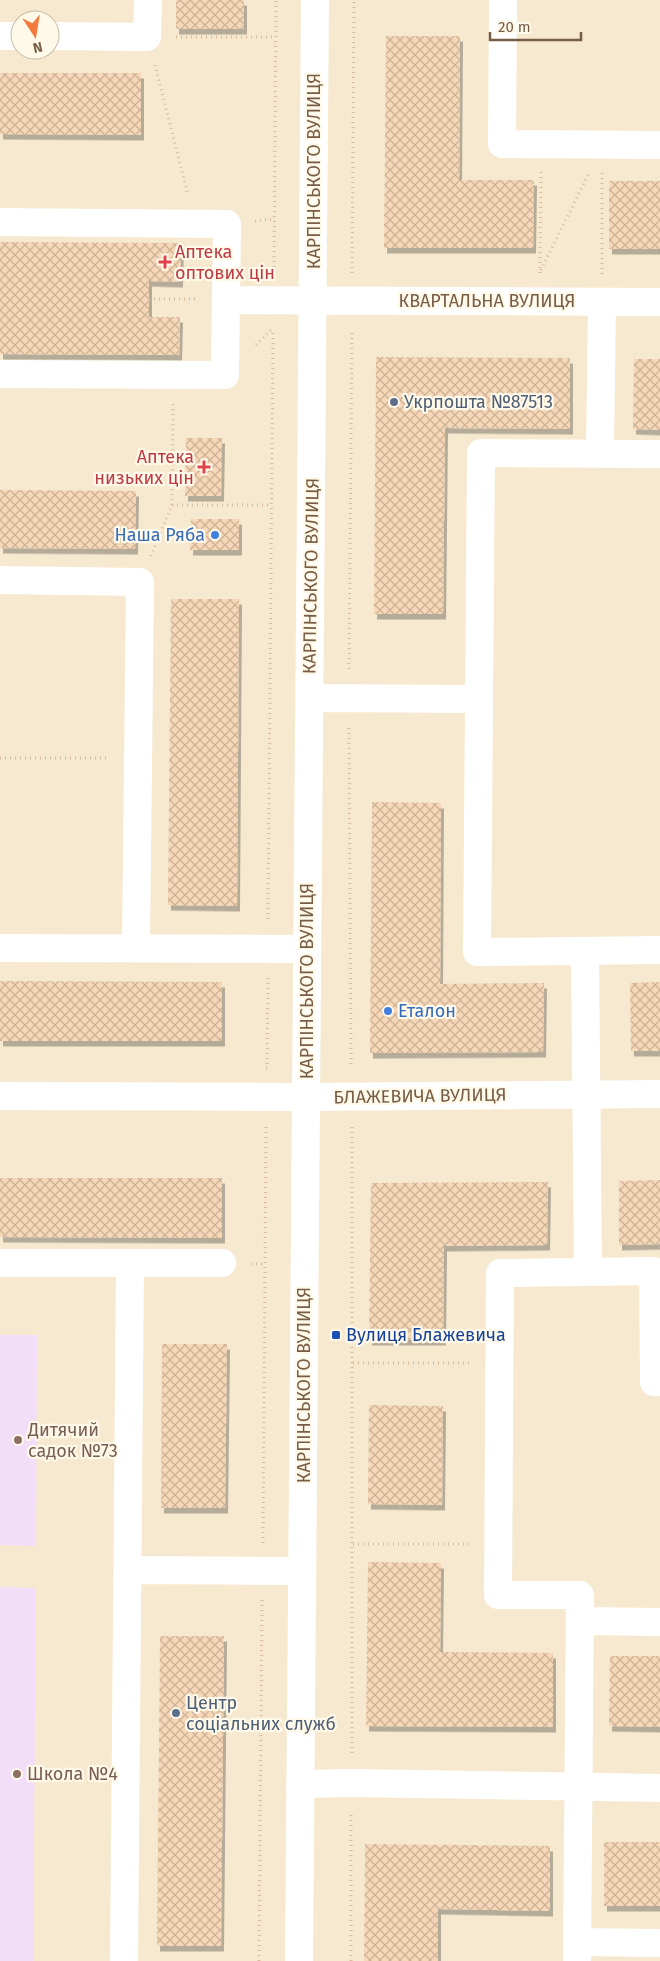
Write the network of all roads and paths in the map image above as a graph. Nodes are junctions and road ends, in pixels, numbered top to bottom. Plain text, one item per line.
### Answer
1 (148, 0) edge
2 (276, 0) edge
3 (316, 0) edge
4 (354, 0) edge
5 (503, 0) edge
6 (60, 36) edge
7 (147, 37) junction
8 (276, 38) junction
9 (541, 144) junction
10 (602, 144) junction
11 (660, 145) edge
12 (0, 222) edge
13 (195, 224) junction
14 (274, 273) dead end
15 (352, 273) dead end
16 (602, 274) dead end
17 (149, 299) dead end
18 (226, 300) junction
19 (313, 300) junction
20 (602, 302) junction
21 (660, 302) edge
22 (273, 328) dead end
23 (0, 374) edge
24 (173, 375) junction
25 (600, 454) junction
26 (660, 454) edge
27 (172, 504) junction
28 (272, 505) junction
29 (0, 580) edge
30 (140, 582) junction
31 (310, 698) junction
32 (479, 699) junction
33 (0, 758) edge
34 (138, 758) junction
35 (0, 948) edge
36 (136, 948) junction
37 (268, 949) junction
38 (307, 949) junction
39 (660, 950) edge
40 (585, 951) junction
41 (267, 1068) dead end
42 (586, 1094) junction
43 (660, 1094) edge
44 (0, 1096) edge
45 (306, 1097) junction
46 (352, 1127) dead end
47 (0, 1263) edge
48 (130, 1264) junction
49 (222, 1264) dead end
50 (588, 1272) junction
51 (353, 1363) junction
52 (500, 1363) junction
53 (660, 1382) edge
54 (353, 1544) junction
55 (498, 1544) junction
56 (128, 1570) junction
57 (302, 1571) junction
58 (580, 1621) junction
59 (660, 1622) edge
60 (352, 1783) junction
61 (300, 1784) junction
62 (579, 1787) junction
63 (660, 1788) edge
64 (660, 1943) edge
65 (577, 1952) edge
66 (124, 1961) edge
67 (298, 1961) edge
68 (351, 1961) edge

1 - 7 street
2 - 8 path
3 - 19 street, КАРПІНСЬКОГО ВУЛИЦЯ
4 - 15 path
5 - 9 street
6 - 7 street
7 - 8 path
7 - 13 path
8 - 14 path
9 - 10 street
9 - 10 path
10 - 11 street
10 - 16 path
12 - 13 street
13 - 18 street
17 - 18 path
18 - 19 street, КВАРТАЛЬНА ВУЛИЦЯ
18 - 24 street
19 - 20 street, КВАРТАЛЬНА ВУЛИЦЯ
19 - 31 street, КАРПІНСЬКОГО ВУЛИЦЯ
20 - 21 street, КВАРТАЛЬНА ВУЛИЦЯ
20 - 25 street
22 - 28 path
23 - 24 street
24 - 27 path
25 - 26 street
25 - 32 street
27 - 28 path
27 - 30 path
28 - 37 path
29 - 30 street
30 - 34 street
31 - 32 street
31 - 38 street, КАРПІНСЬКОГО ВУЛИЦЯ
32 - 40 street
33 - 34 path
34 - 36 street
35 - 36 street
36 - 37 street
37 - 38 street
37 - 41 path
38 - 45 street, КАРПІНСЬКОГО ВУЛИЦЯ
39 - 40 street
40 - 42 street
42 - 43 street, БЛАЖЕВИЧА ВУЛИЦЯ
42 - 45 street, БЛАЖЕВИЧА ВУЛИЦЯ
42 - 50 street
44 - 45 street, БЛАЖЕВИЧА ВУЛИЦЯ
45 - 57 street, КАРПІНСЬКОГО ВУЛИЦЯ
46 - 51 path
47 - 48 street
48 - 49 street
48 - 56 street
50 - 52 street
50 - 53 street
51 - 52 path
51 - 54 path
52 - 55 street
54 - 55 path
54 - 60 path
55 - 58 street
56 - 57 street
56 - 66 street
57 - 61 street, КАРПІНСЬКОГО ВУЛИЦЯ
58 - 59 street
58 - 62 street
60 - 61 street
60 - 62 street
60 - 68 path
61 - 67 street, КАРПІНСЬКОГО ВУЛИЦЯ
62 - 63 street
62 - 65 street
64 - 65 street

